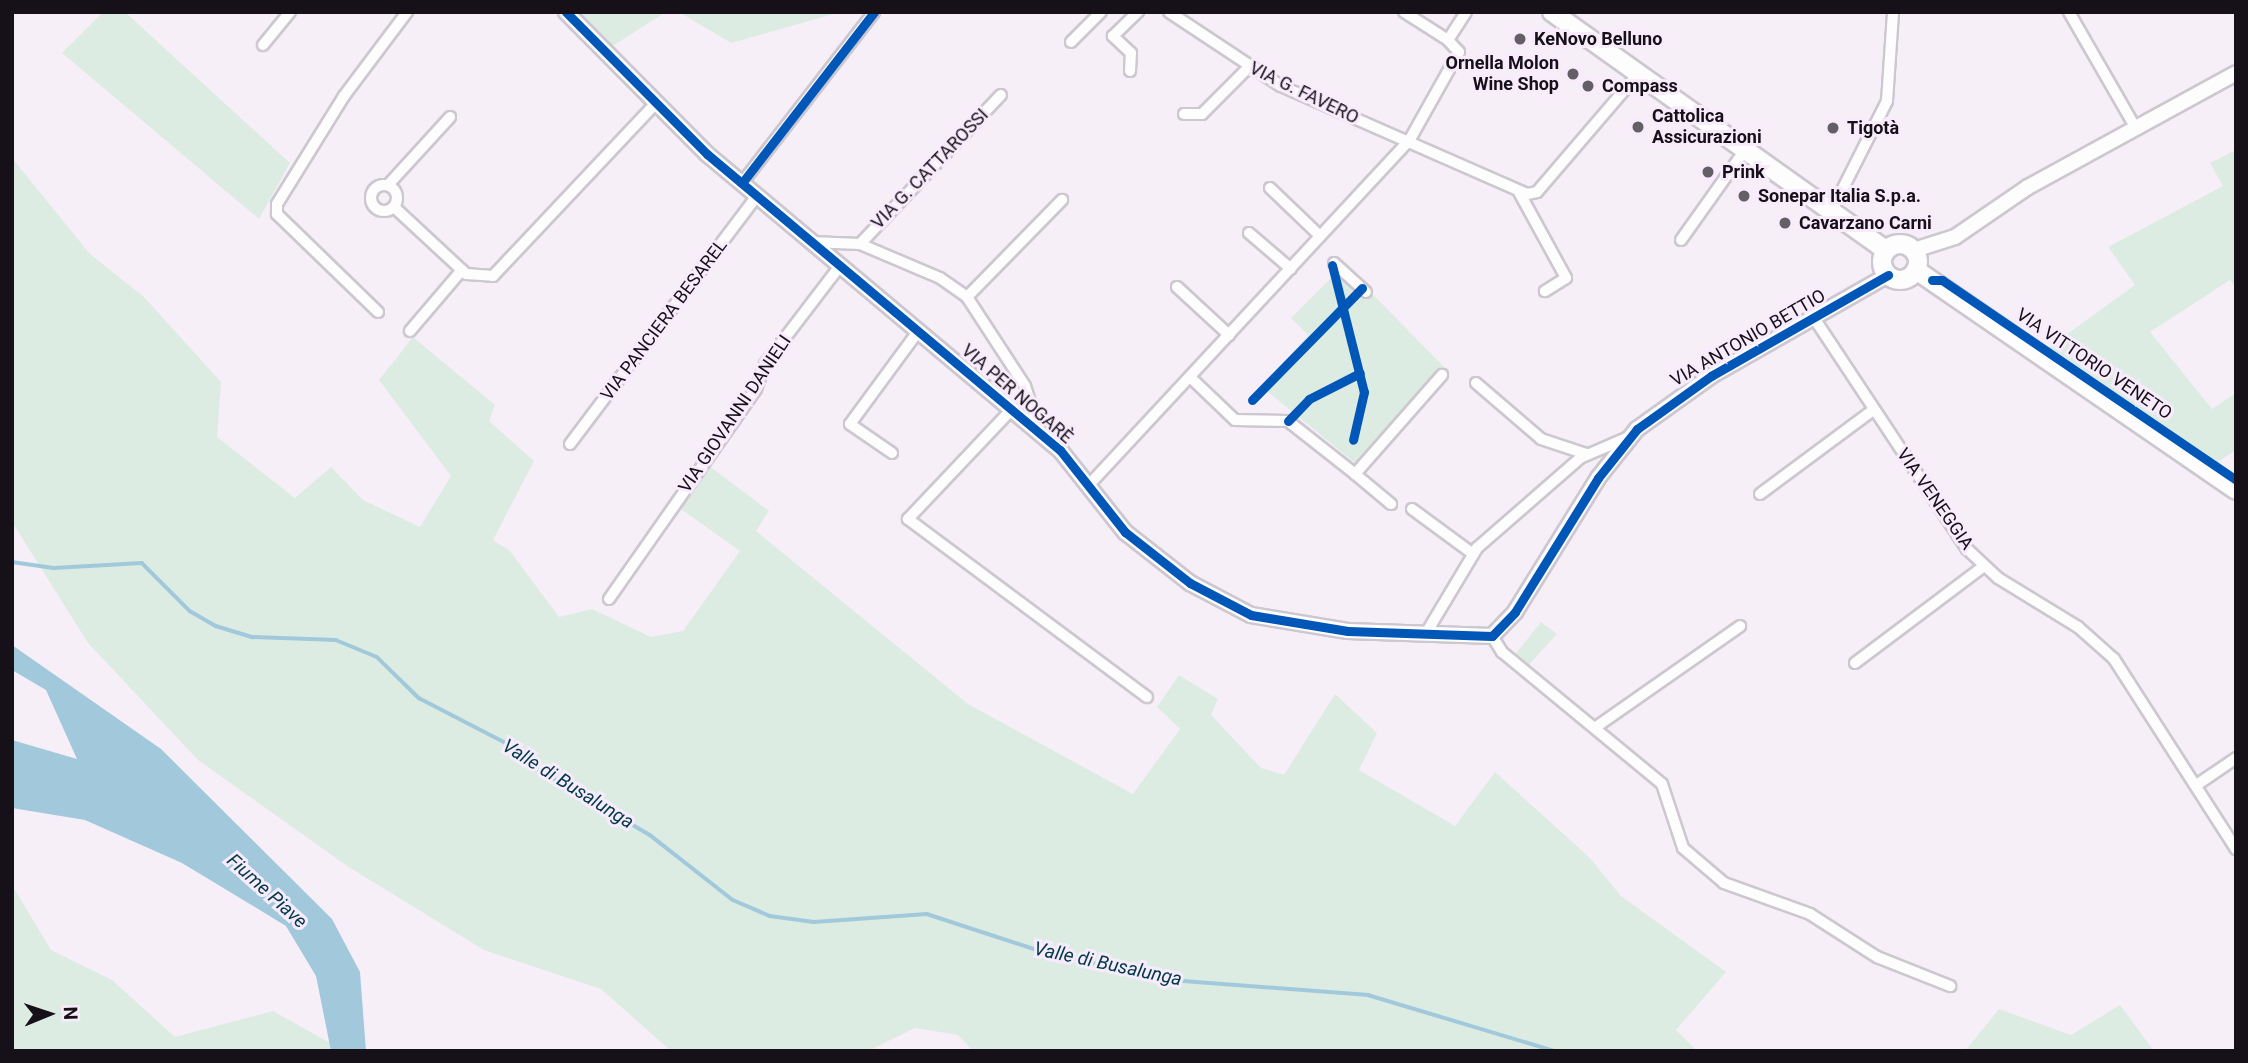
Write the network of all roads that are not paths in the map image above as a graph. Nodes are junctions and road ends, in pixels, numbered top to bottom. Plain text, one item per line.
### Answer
1 (290, 12) edge
2 (407, 12) edge
3 (566, 12) edge
4 (874, 12) edge
5 (1101, 12) edge
6 (1138, 12) edge
7 (1169, 12) edge
8 (1404, 12) edge
9 (1466, 12) edge
10 (1552, 12) edge
11 (1893, 12) edge
12 (2068, 12) edge
13 (1448, 40) junction
14 (1072, 42) dead end
15 (263, 45) dead end
16 (1249, 67) junction
17 (1130, 71) dead end
18 (2236, 73) edge
19 (1638, 74) junction
20 (1001, 95) dead end
21 (654, 105) junction
22 (1184, 114) dead end
23 (450, 117) dead end
24 (2135, 127) junction
25 (1409, 141) junction
26 (1745, 150) junction
27 (742, 183) junction
28 (388, 185) junction
29 (1270, 188) dead end
30 (1519, 192) junction
31 (757, 196) junction
32 (1062, 200) dead end
33 (394, 207) junction
34 (1831, 212) junction
35 (1249, 233) dead end
36 (1320, 236) junction
37 (1681, 240) dead end
38 (811, 242) junction
39 (860, 244) junction
40 (1886, 250) junction
41 (1914, 250) junction
42 (1334, 263) dead end
43 (840, 266) junction
44 (1291, 269) junction
45 (462, 270) junction
46 (1916, 270) junction
47 (1888, 275) junction
48 (1177, 287) dead end
49 (1545, 291) dead end
50 (1366, 292) dead end
51 (967, 297) junction
52 (378, 312) dead end
53 (1814, 318) junction
54 (919, 330) junction
55 (411, 331) dead end
56 (1229, 335) junction
57 (1442, 375) dead end
58 (1190, 377) junction
59 (1476, 383) dead end
60 (1013, 408) junction
61 (1873, 410) junction
62 (1040, 432) junction
63 (1631, 436) junction
64 (570, 444) dead end
65 (892, 453) dead end
66 (1586, 454) junction
67 (1355, 474) junction
68 (1088, 486) junction
69 (2236, 490) edge
70 (1759, 494) dead end
71 (1391, 504) dead end
72 (1412, 509) dead end
73 (1474, 554) junction
74 (1984, 566) junction
75 (609, 599) dead end
76 (1740, 626) dead end
77 (1428, 630) junction
78 (1488, 637) junction
79 (1855, 663) dead end
80 (1147, 697) dead end
81 (1596, 727) junction
82 (2236, 758) edge
83 (2198, 785) junction
84 (2236, 849) edge
85 (1950, 986) dead end

1 - 15 street
2 - 52 street
3 - 21 street, VIA PER NOGARÈ
4 - 27 street
5 - 14 street
6 - 17 street
7 - 16 street, VIA G. FAVERO
8 - 13 street
9 - 13 street
10 - 19 main road
11 - 34 street
12 - 24 street
13 - 25 street
16 - 22 street
16 - 25 street, VIA G. FAVERO
18 - 24 street
19 - 26 main road
19 - 30 street
20 - 39 street, VIA G. CATTAROSSI
21 - 27 street, VIA PER NOGARÈ
21 - 45 street
23 - 28 street
24 - 41 street
25 - 30 street, VIA G. FAVERO
25 - 36 street
26 - 34 main road
26 - 37 street
27 - 31 street, VIA PER NOGARÈ
28 - 33 street
28 - 33 street
29 - 36 street
30 - 49 street
31 - 38 street, VIA PER NOGARÈ
31 - 64 street, VIA PANCIERA BESAREL
32 - 51 street
33 - 45 street
34 - 40 main road
35 - 44 street
36 - 44 street
38 - 39 street, VIA PER NOGARÈ
38 - 43 street, VIA PER NOGARÈ
39 - 51 street, VIA PER NOGARÈ
40 - 41 main road
40 - 47 main road
41 - 46 main road
42 - 50 street
43 - 54 street, VIA PER NOGARÈ
43 - 75 street, VIA GIOVANNI DANIELI
44 - 56 street
45 - 55 street
46 - 47 main road
46 - 69 main road, VIA VITTORIO VENETO
47 - 53 street, VIA ANTONIO BETTIO
48 - 56 street
51 - 62 street, VIA PER NOGARÈ
53 - 61 street, VIA VENEGGIA
53 - 63 street, VIA ANTONIO BETTIO
54 - 60 street, VIA PER NOGARÈ
54 - 65 street
56 - 58 street
57 - 67 street
58 - 67 street
58 - 68 street
59 - 66 street
60 - 62 street, VIA PER NOGARÈ
60 - 80 street, VIA PER NOGARÈ
61 - 70 street
61 - 74 street, VIA VENEGGIA
62 - 68 street, VIA PER NOGARÈ
63 - 66 street
63 - 78 street, VIA ANTONIO BETTIO
66 - 73 street
67 - 71 street
68 - 77 street, VIA PER NOGARÈ
72 - 73 street
73 - 77 street
74 - 79 street
74 - 83 street, VIA VENEGGIA
76 - 81 street
77 - 78 street, VIA PER NOGARÈ
78 - 81 street
81 - 85 street
82 - 83 street
83 - 84 street, VIA VENEGGIA

